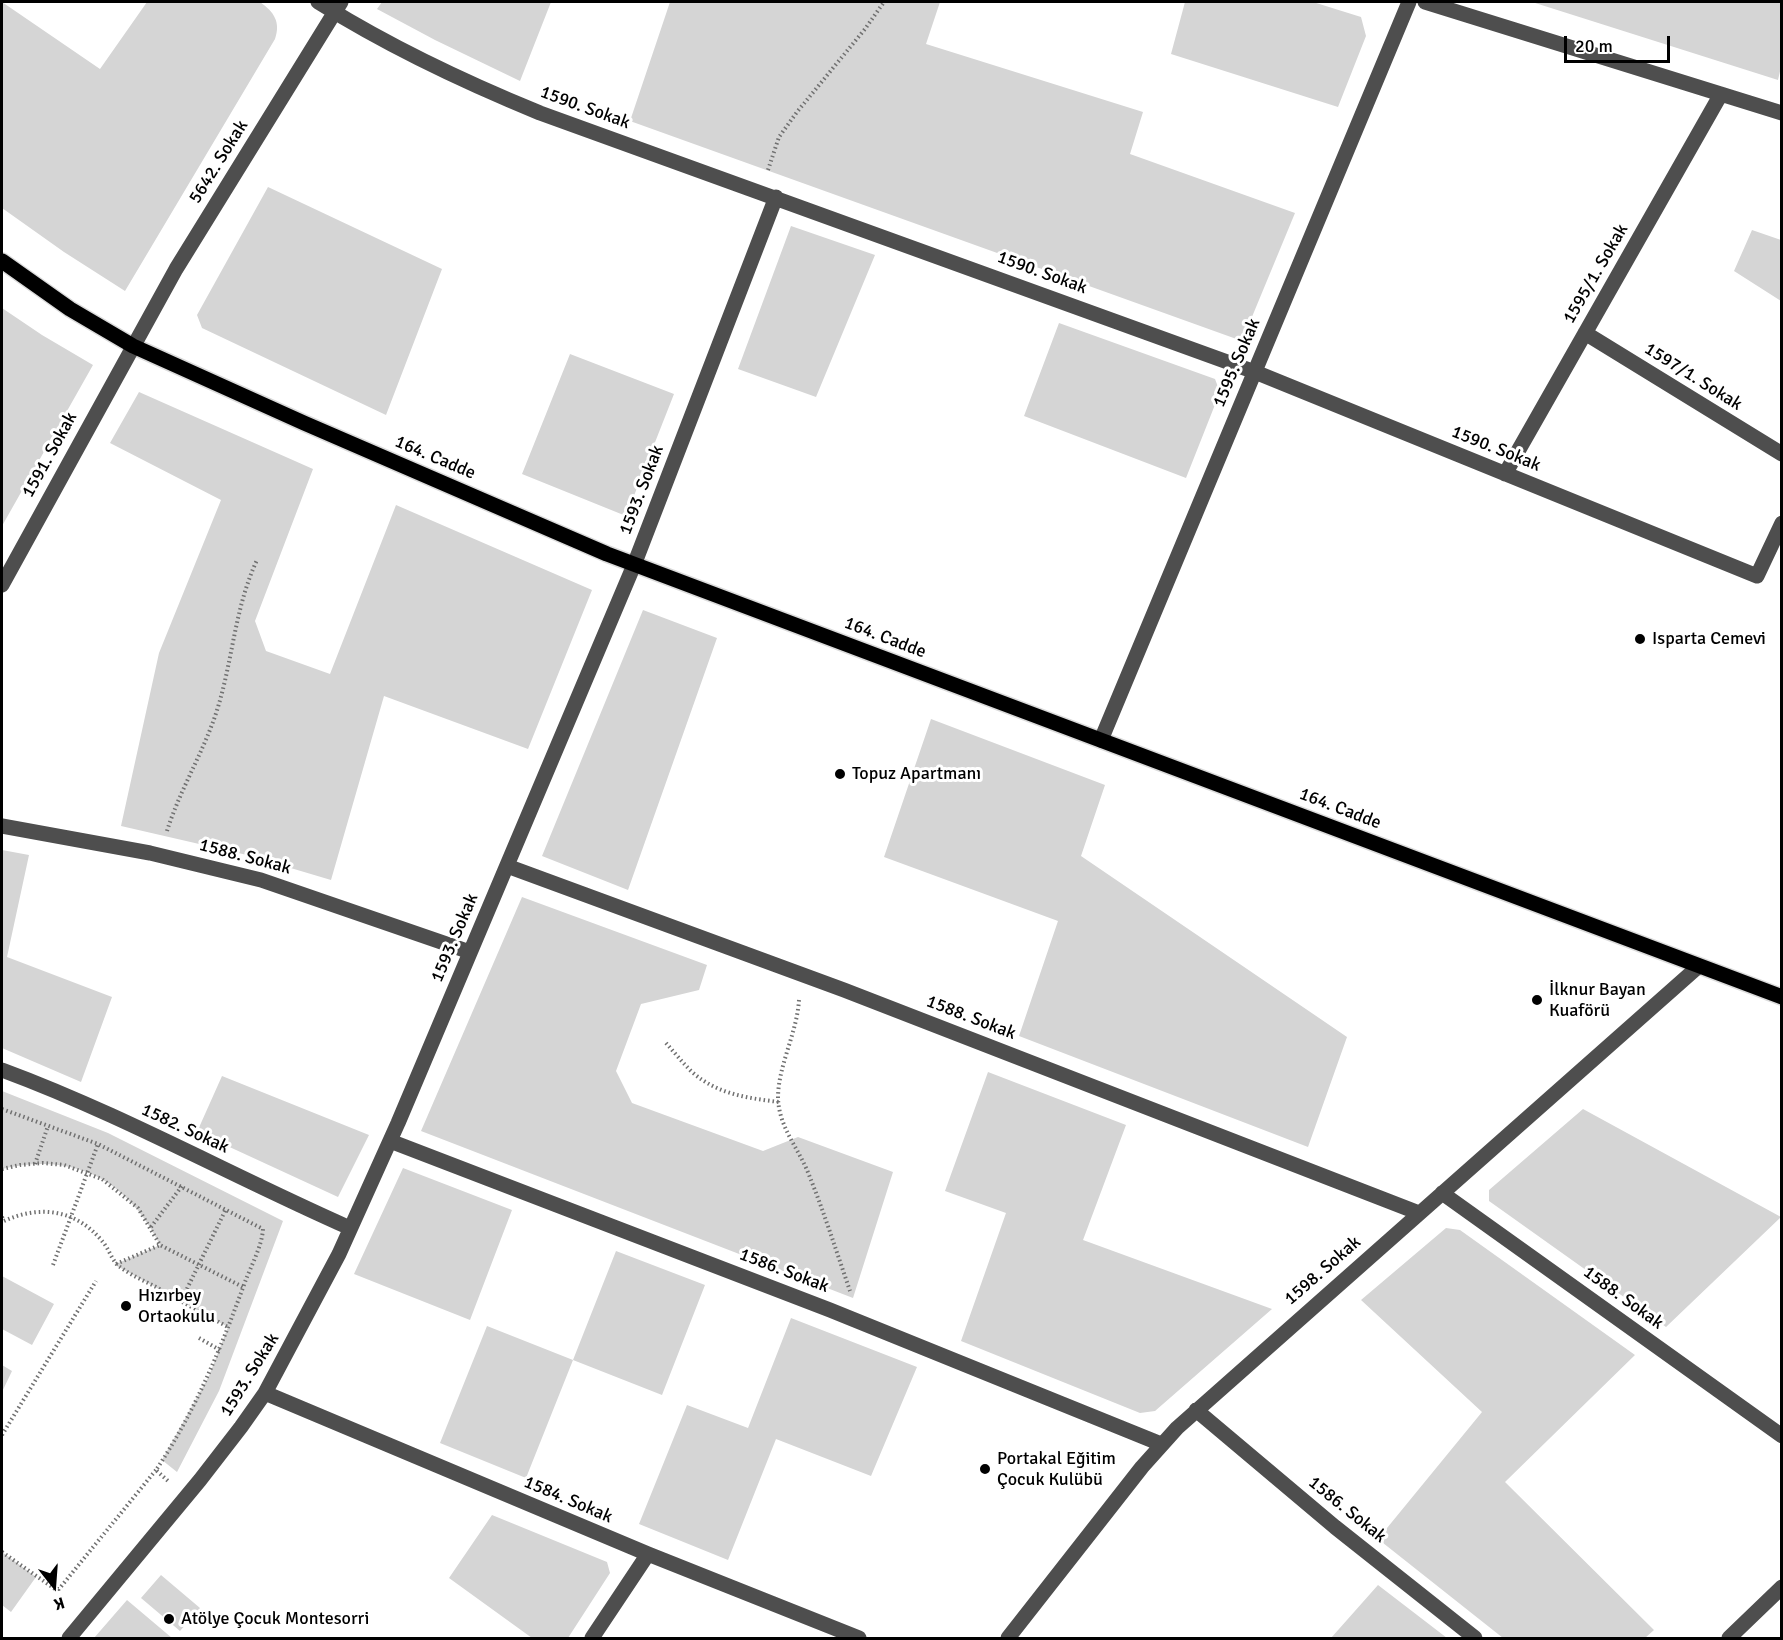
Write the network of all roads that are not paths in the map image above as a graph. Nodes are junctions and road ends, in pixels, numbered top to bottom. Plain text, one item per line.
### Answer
1 (318, 2) edge
2 (1409, 2) edge
3 (1425, 2) edge
4 (338, 7) edge
5 (1721, 94) junction
6 (1782, 113) edge
7 (769, 195) junction
8 (2, 261) edge
9 (1585, 333) junction
10 (133, 346) junction
11 (1255, 372) junction
12 (1782, 454) edge
13 (1505, 474) junction
14 (1782, 523) edge
15 (634, 565) junction
16 (2, 585) edge
17 (1101, 740) junction
18 (2, 826) edge
19 (507, 866) junction
20 (470, 952) junction
21 (1699, 966) junction
22 (1782, 997) edge
23 (2, 1070) edge
24 (390, 1141) junction
25 (1442, 1193) junction
26 (1419, 1213) junction
27 (350, 1228) junction
28 (265, 1393) junction
29 (1196, 1410) junction
30 (1782, 1436) edge
31 (1161, 1444) junction
32 (648, 1554) junction
33 (1782, 1587) edge
34 (69, 1638) edge
35 (592, 1638) edge
36 (859, 1638) edge
37 (1008, 1638) edge
38 (1475, 1638) edge
39 (1729, 1638) edge

1 - 4 street, 1590. Sokak
2 - 11 street, 1595. Sokak
3 - 5 street
4 - 7 street, 1590. Sokak
4 - 10 street, 5642. Sokak
5 - 6 street
5 - 9 street, 1595/1. Sokak
7 - 11 street, 1590. Sokak
7 - 15 street, 1593. Sokak
8 - 10 main road, 164. Cadde
9 - 12 street, 1597/1. Sokak
9 - 13 street, 1595/1. Sokak
10 - 15 main road, 164. Cadde
10 - 16 street, 1591. Sokak
11 - 13 street, 1590. Sokak
11 - 17 street, 1595. Sokak
13 - 14 street, 1590. Sokak
15 - 17 main road, 164. Cadde
15 - 19 street, 1593. Sokak
17 - 21 main road, 164. Cadde
18 - 20 street, 1588. Sokak
19 - 20 street, 1593. Sokak
19 - 26 street, 1588. Sokak
20 - 24 street, 1593. Sokak
21 - 22 main road, 164. Cadde
21 - 25 street, 1598. Sokak
23 - 27 street, 1582. Sokak
24 - 27 street, 1593. Sokak
24 - 31 street, 1586. Sokak
25 - 26 street, 1598. Sokak
25 - 30 street, 1588. Sokak
26 - 29 street, 1598. Sokak
27 - 28 street, 1593. Sokak
28 - 32 street, 1584. Sokak
28 - 34 street, 1593. Sokak
29 - 31 street, 1598. Sokak
29 - 38 street, 1586. Sokak
31 - 37 street, 1598. Sokak
32 - 35 street
32 - 36 street, 1584. Sokak
33 - 39 street

